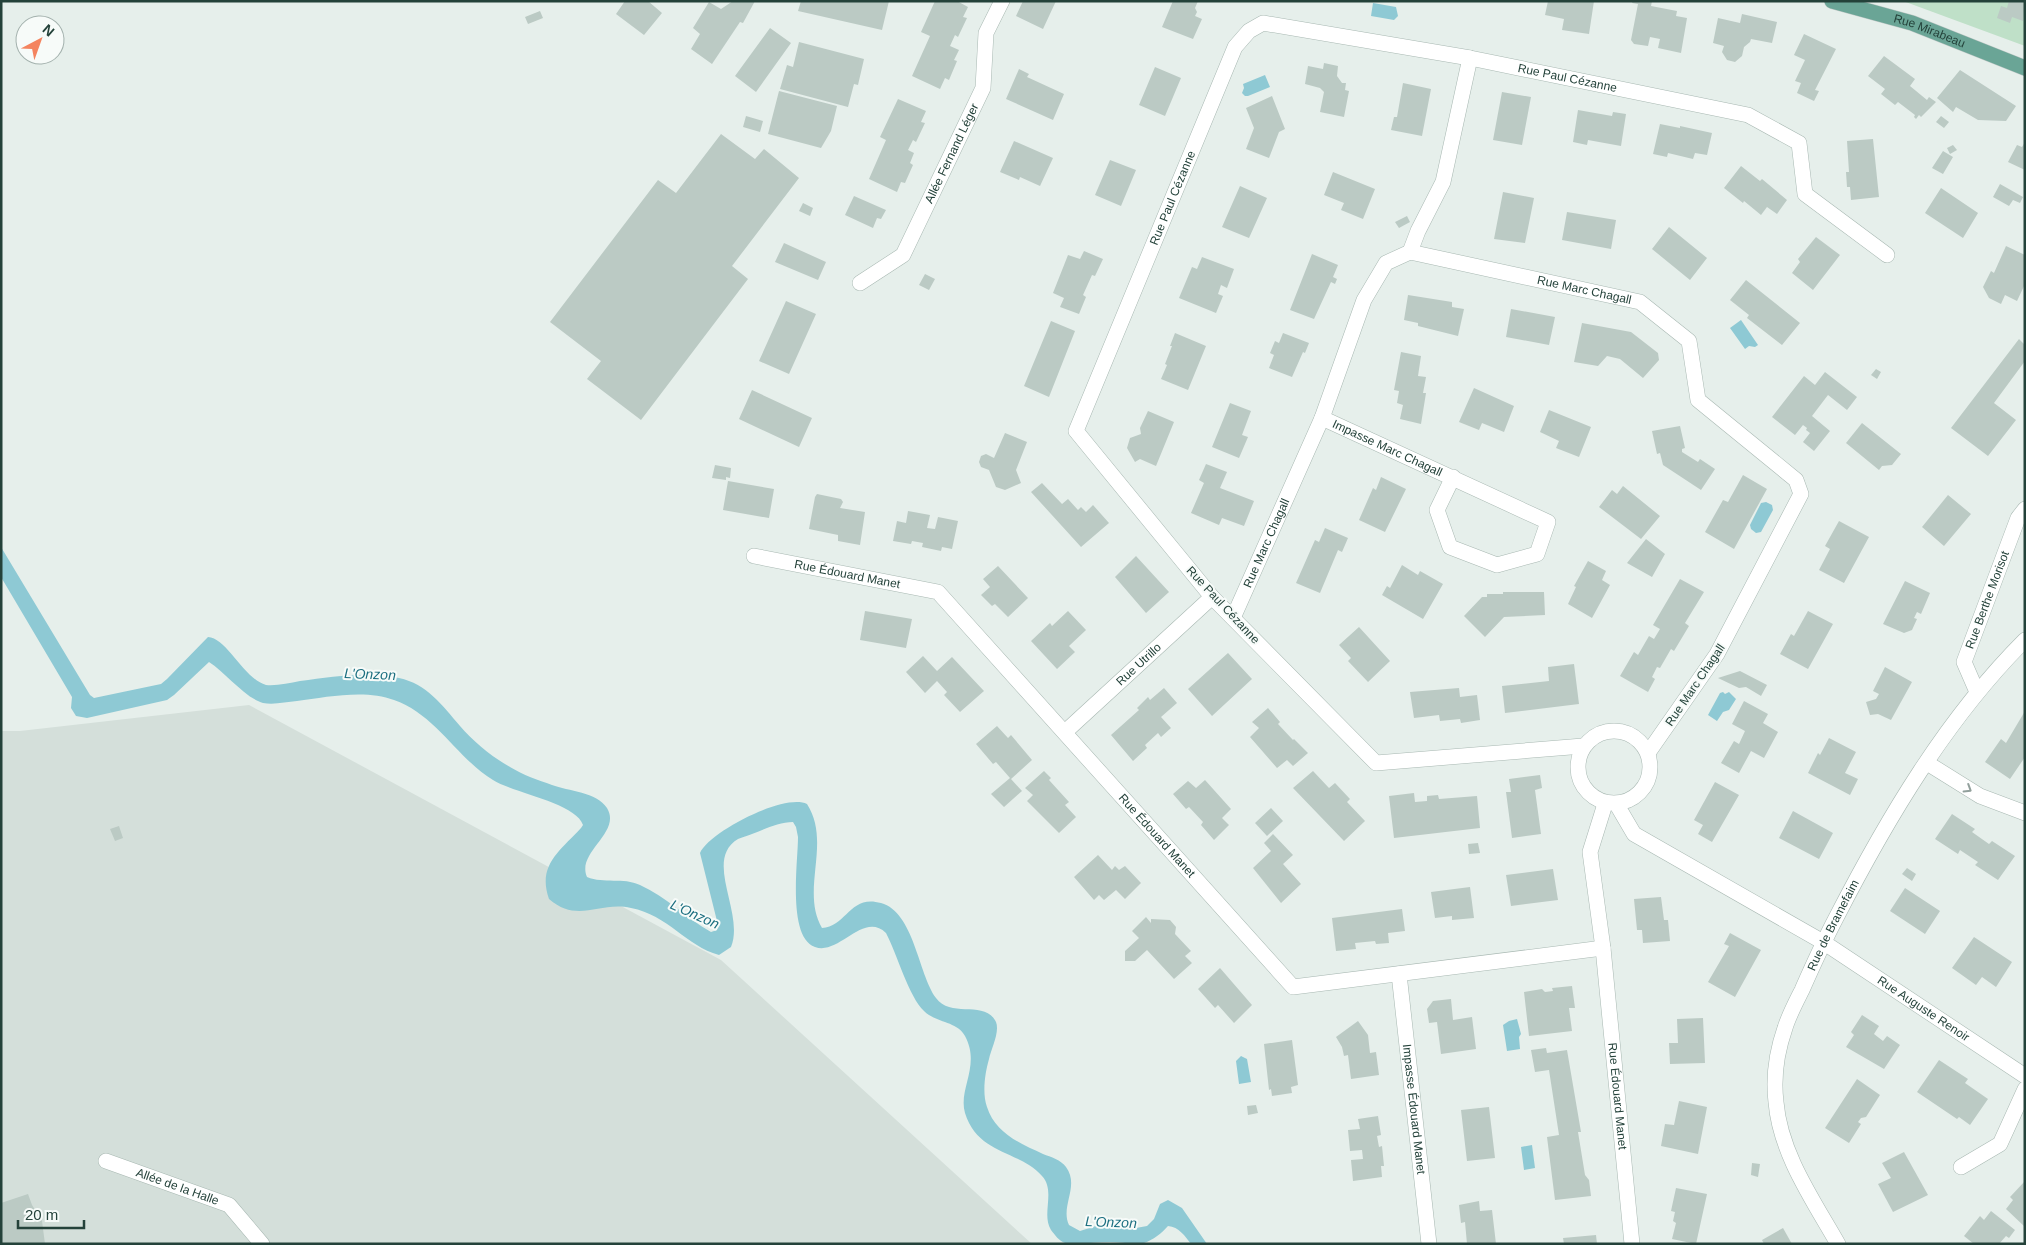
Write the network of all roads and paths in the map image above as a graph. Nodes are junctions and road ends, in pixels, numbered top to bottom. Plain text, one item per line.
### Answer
1 (1002, 1) edge
2 (1832, 1) edge
3 (1470, 58) junction
4 (2025, 68) edge
5 (1410, 252) junction
6 (1887, 255) dead end
7 (860, 283) dead end
8 (1322, 418) junction
9 (1453, 477) junction
10 (2025, 508) edge
11 (754, 556) dead end
12 (1212, 597) junction
13 (1233, 618) junction
14 (2025, 640) edge
15 (2019, 657) edge
16 (1977, 692) junction
17 (1065, 732) junction
18 (1583, 746) junction
19 (1648, 753) junction
20 (1927, 763) junction
21 (1611, 804) junction
22 (2025, 813) edge
23 (1823, 942) junction
24 (1603, 948) junction
25 (1399, 974) junction
26 (2025, 1076) edge
27 (2025, 1089) edge
28 (106, 1161) dead end
29 (1961, 1167) dead end
30 (262, 1244) edge
31 (1429, 1244) edge
32 (1632, 1244) edge
33 (1838, 1244) edge

1 - 7 street, Allée Fernand Léger
2 - 4 main road, Rue Mirabeau
3 - 5 street
3 - 6 street, Rue Paul Cézanne
3 - 12 street, Rue Paul Cézanne
5 - 8 street, Rue Marc Chagall
5 - 19 street, Rue Marc Chagall
8 - 9 street, Impasse Marc Chagall
8 - 13 street, Rue Marc Chagall
9 - 9 street, Impasse Marc Chagall
10 - 16 street, Rue Berthe Morisot
11 - 17 street, Rue Édouard Manet
12 - 13 street, Rue Paul Cézanne
12 - 17 street, Rue Utrillo
13 - 18 street, Rue Paul Cézanne
14 - 15 street, Rue de Bramefaim
15 - 16 street, Rue de Bramefaim
16 - 20 street, Rue de Bramefaim
17 - 25 street, Rue Édouard Manet
18 - 19 street
18 - 21 street
19 - 21 street
20 -> 22 street
20 - 23 street, Rue de Bramefaim
21 - 23 street
21 - 24 street, Rue Édouard Manet
23 - 26 street, Rue Auguste Renoir
23 - 33 street, Rue de Bramefaim
24 - 25 street, Rue Édouard Manet
24 - 32 street, Rue Édouard Manet
25 - 31 street, Impasse Édouard Manet
27 - 29 street
28 - 30 street, Allée de la Halle

